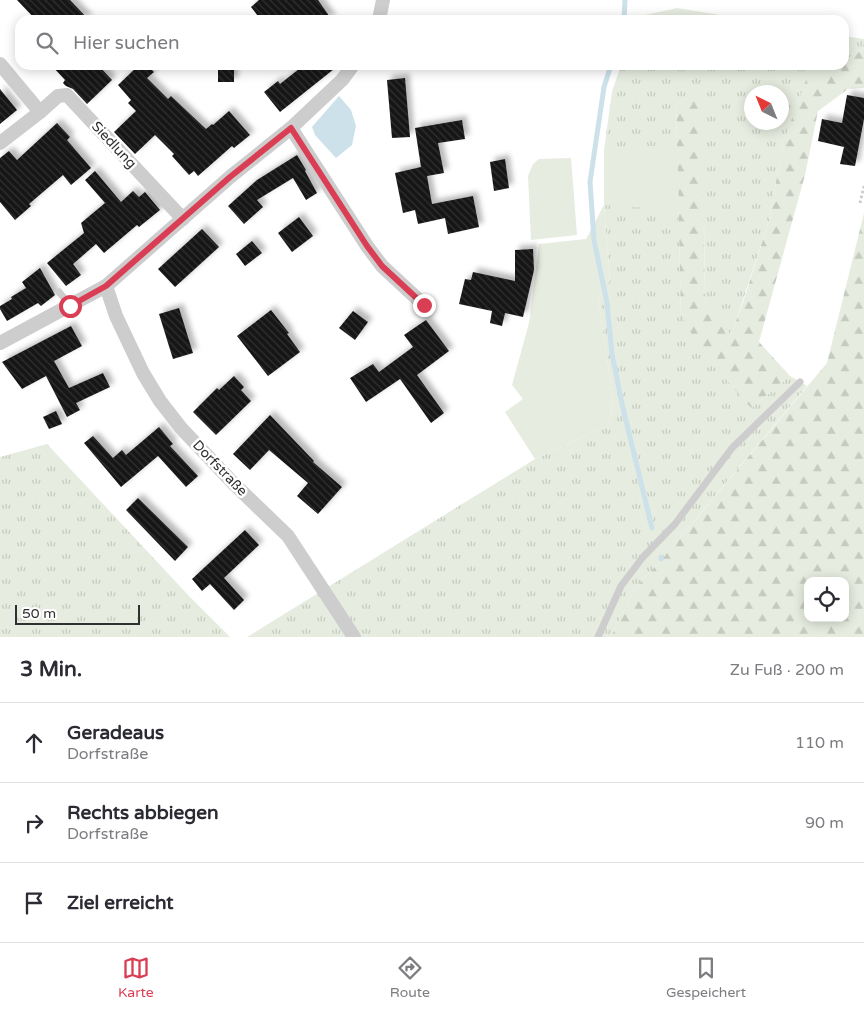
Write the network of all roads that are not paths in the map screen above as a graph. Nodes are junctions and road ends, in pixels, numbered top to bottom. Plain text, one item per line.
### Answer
1 (383, 0) edge
2 (380, 15) edge
3 (0, 64) edge
4 (349, 70) edge
5 (40, 112) junction
6 (291, 128) junction
7 (0, 143) edge
8 (183, 219) junction
9 (106, 286) junction
10 (59, 292) dead end
11 (424, 305) dead end
12 (70, 306) junction
13 (0, 343) edge
14 (800, 382) dead end
15 (354, 637) edge
16 (598, 637) edge

1 - 2 street
3 - 5 street
4 - 6 street
5 - 7 street, Siedlung
5 - 8 street, Siedlung
6 - 8 street
6 - 11 street
8 - 9 street
9 - 12 street
9 - 15 street, Dorfstraße
10 - 12 lane
12 - 13 street
14 - 16 lane

